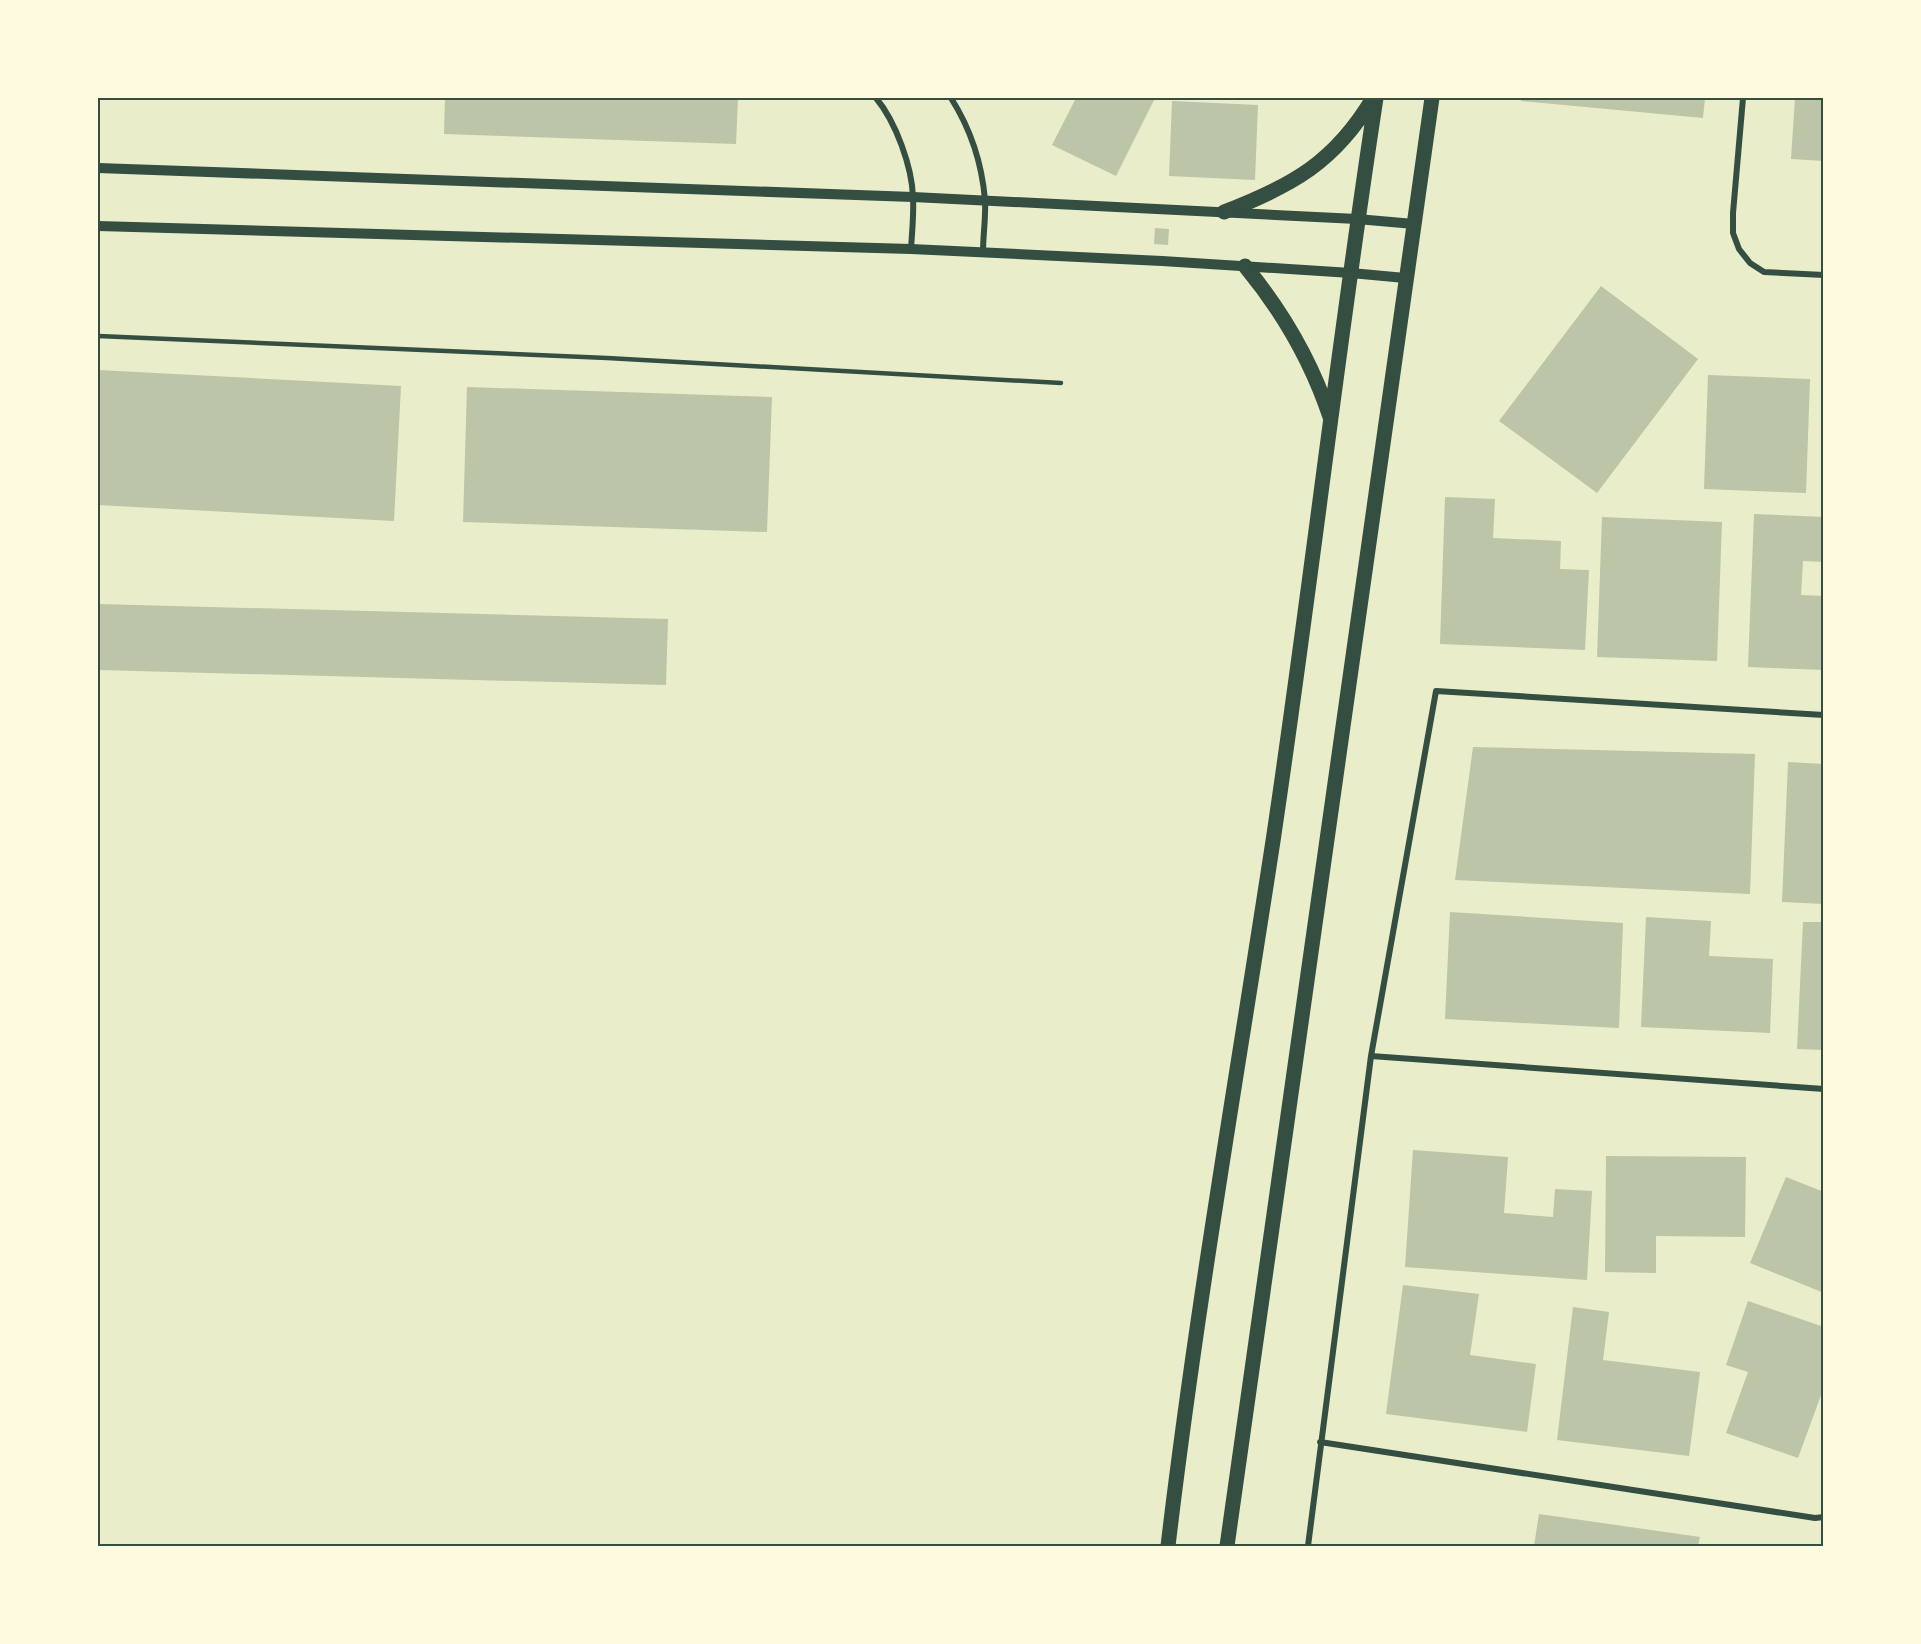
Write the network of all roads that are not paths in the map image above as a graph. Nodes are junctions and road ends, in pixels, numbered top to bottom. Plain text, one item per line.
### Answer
1 (876, 98) edge
2 (951, 98) edge
3 (1375, 98) edge
4 (1432, 98) edge
5 (1743, 98) edge
6 (98, 168) edge
7 (913, 197) junction
8 (985, 201) junction
9 (1224, 212) junction
10 (1358, 219) junction
11 (1414, 224) junction
12 (98, 226) edge
13 (911, 249) junction
14 (983, 252) junction
15 (1245, 266) junction
16 (1351, 273) junction
17 (1824, 275) edge
18 (1405, 278) junction
19 (98, 336) edge
20 (1061, 383) dead end
21 (1331, 422) junction
22 (1824, 715) edge
23 (1371, 1056) junction
24 (1824, 1089) edge
25 (1320, 1442) junction
26 (1824, 1518) edge
27 (1168, 1546) edge
28 (1227, 1546) edge
29 (1308, 1546) edge

1 - 7 street
2 - 8 street
3 - 9 main road
3 - 10 main road
4 - 11 main road
5 - 17 street
6 - 7 street
7 - 8 street
7 - 13 street
8 - 9 street
8 - 14 street
9 - 10 street
10 - 11 street
10 - 16 main road
11 - 18 main road
12 - 13 street
13 - 14 street
14 - 15 street
15 - 16 street
15 - 21 main road
16 - 18 street
16 - 21 main road
18 - 28 main road
19 - 20 lane
21 - 27 main road
22 - 23 street
23 - 24 street
23 - 25 street
25 - 26 street
25 - 29 street

